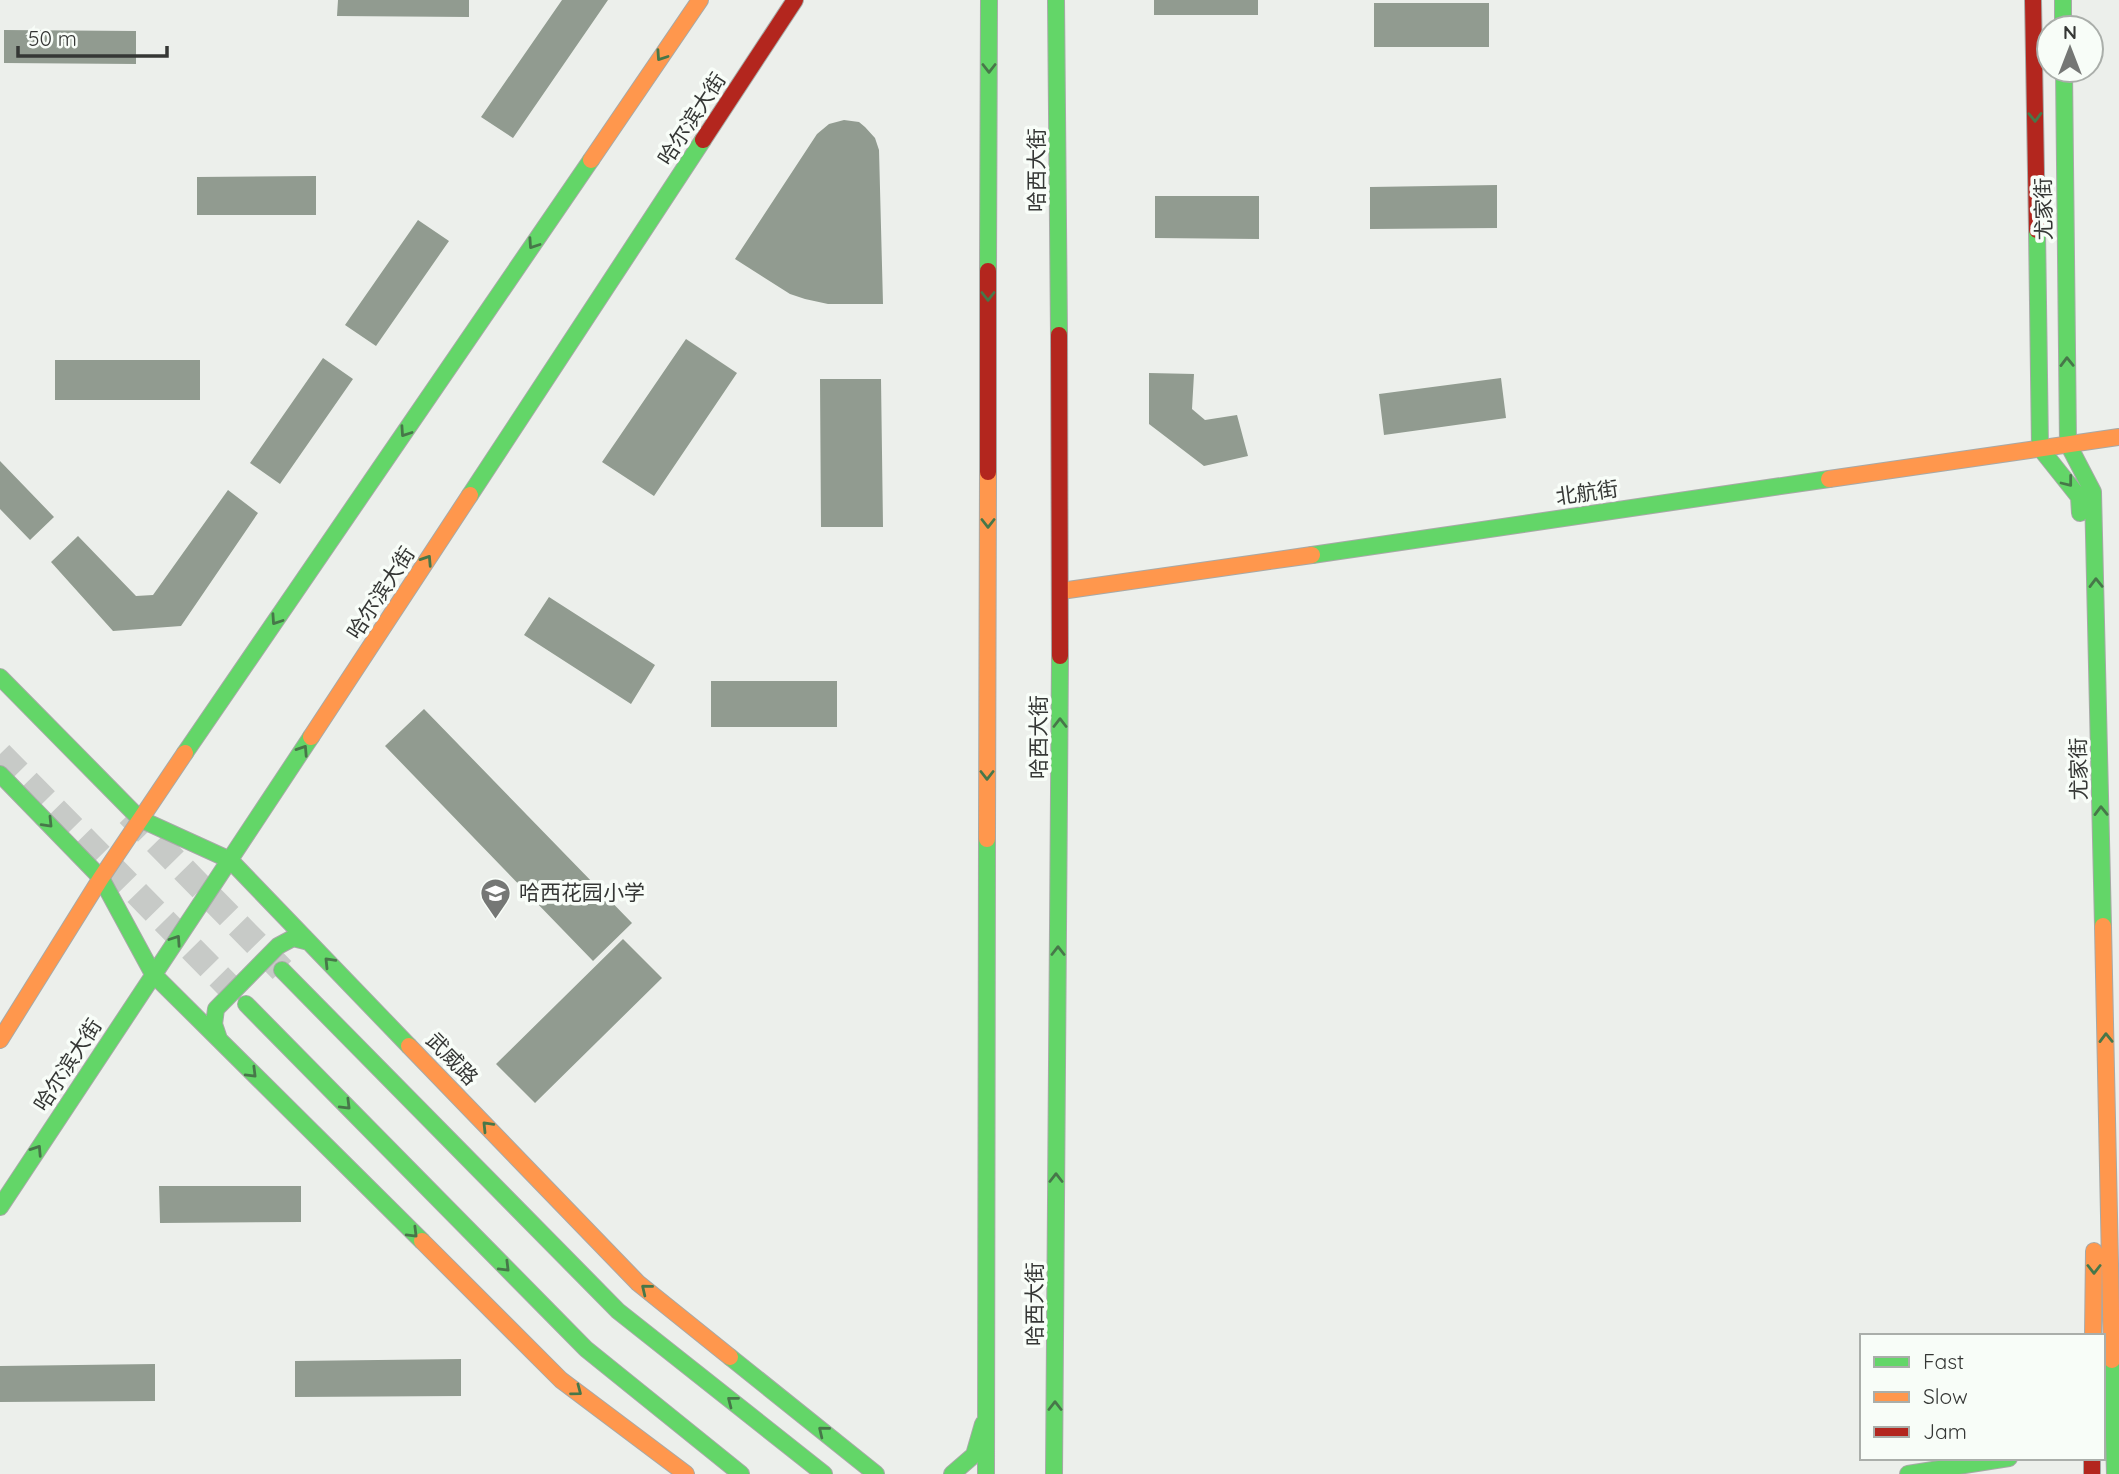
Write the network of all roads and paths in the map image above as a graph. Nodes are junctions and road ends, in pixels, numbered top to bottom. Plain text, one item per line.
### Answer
1 (700, 0) edge
2 (795, 0) edge
3 (989, 0) edge
4 (1056, 0) edge
5 (2033, 0) edge
6 (2064, 84) edge
7 (2119, 437) edge
8 (2068, 444) junction
9 (2040, 448) junction
10 (1061, 592) junction
11 (0, 677) edge
12 (0, 774) edge
13 (140, 819) junction
14 (230, 860) junction
15 (101, 878) junction
16 (309, 942) junction
17 (282, 970) tunnel mouth
18 (153, 974) junction
19 (246, 1004) tunnel mouth
20 (219, 1039) junction
21 (0, 1040) edge
22 (0, 1207) edge
23 (2093, 1334) edge
24 (986, 1412) junction
25 (2113, 1443) edge
26 (1996, 1460) edge
27 (686, 1474) edge
28 (741, 1474) edge
29 (824, 1474) edge
30 (876, 1474) edge
31 (952, 1474) edge
32 (986, 1474) edge
33 (1054, 1474) edge
34 (1908, 1474) edge
35 (2115, 1474) edge

1 -> 13 main road
14 -> 2 main road, 哈尔滨大街
3 -> 24 main road
4 - 10 main road, 哈西大街
5 -> 9 main road, 尤家街
8 -> 6 main road, 尤家街
7 - 8 main road, 北航街
8 - 9 main road, 北航街
25 -> 8 main road, 尤家街
9 - 10 main road, 北航街
9 -> 23 main road, 尤家街
33 -> 10 main road, 哈西大街
11 - 13 main road, 武威路
12 -> 15 main road
13 - 14 main road, 武威路
13 - 15 main road
14 - 16 main road, 武威路
18 -> 14 main road, 哈尔滨大街
15 - 18 main road
15 - 21 main road
16 - 20 main road
30 -> 16 main road, 武威路
29 -> 17 main road
18 - 20 main road
22 -> 18 main road, 哈尔滨大街
19 -> 28 main road
20 -> 27 main road
24 - 31 main road
24 - 32 main road
25 - 35 main road, 尤家街
26 - 34 main road

